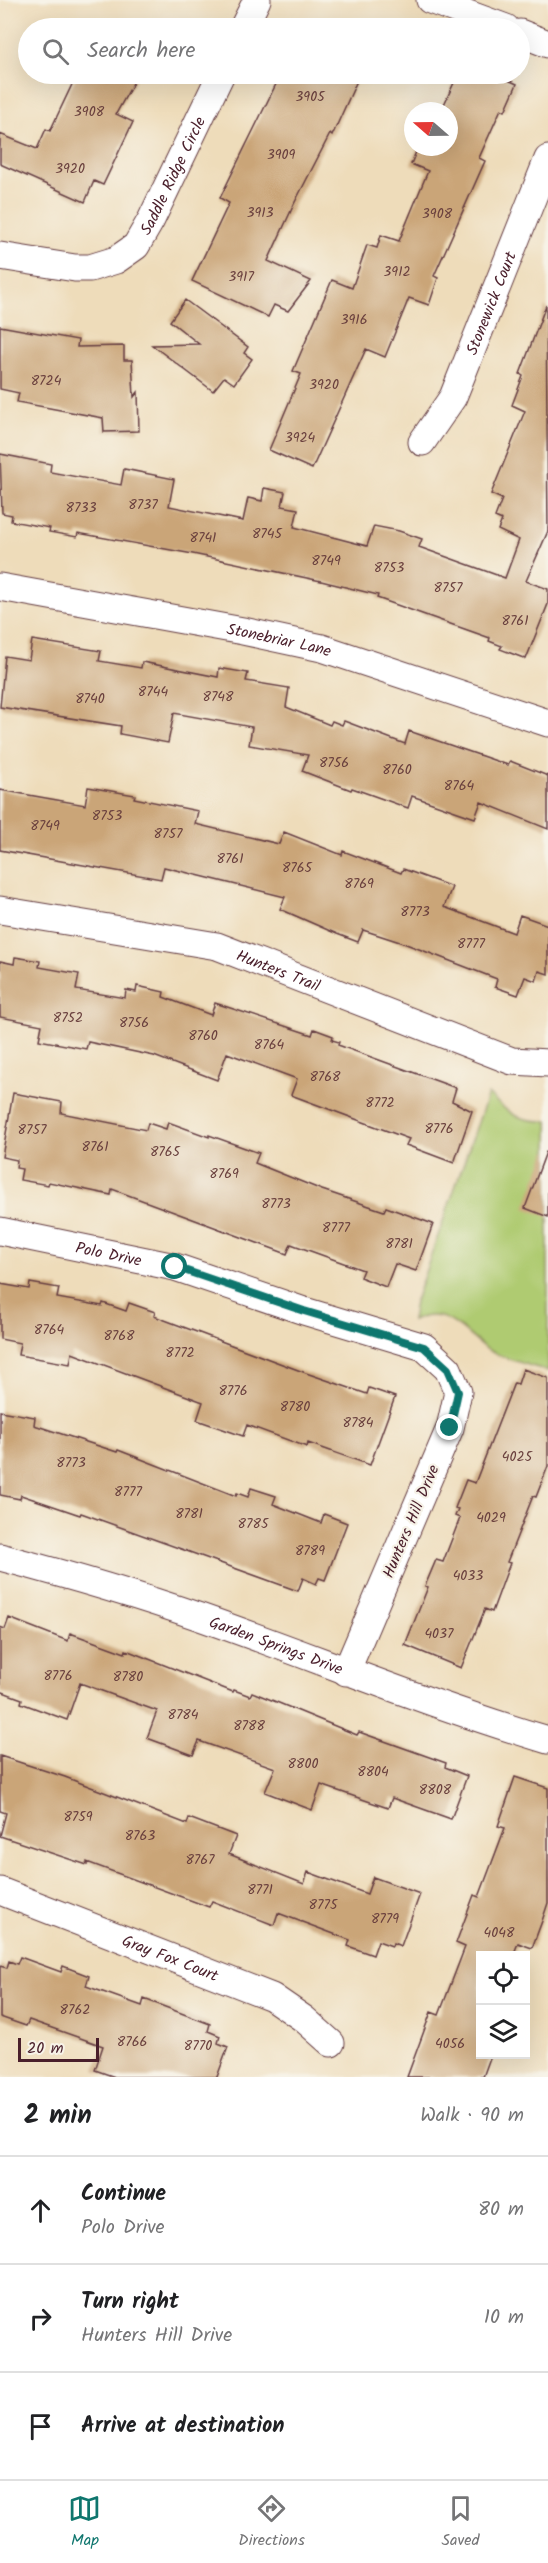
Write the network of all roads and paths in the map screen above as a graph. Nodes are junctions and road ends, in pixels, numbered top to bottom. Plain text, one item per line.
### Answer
1 (257, 0) edge
2 (430, 0) edge
3 (248, 18) edge
4 (479, 18) edge
5 (530, 37) edge
6 (548, 44) edge
7 (216, 84) edge
8 (548, 159) edge
9 (0, 256) edge
10 (422, 442) dead end
11 (0, 587) edge
12 (548, 723) edge
13 (0, 910) edge
14 (548, 1063) edge
15 (0, 1231) edge
16 (448, 1369) joint
17 (0, 1557) edge
18 (346, 1672) junction
19 (548, 1740) edge
20 (0, 1891) edge
21 (331, 2043) dead end

1 - 3 street
2 - 4 street
5 - 6 street
7 - 9 street, Saddle Ridge Circle
8 - 10 street, Stonewick Court
11 - 12 street, Stonebriar Lane
13 - 14 street, Hunters Trail
15 - 16 street, Polo Drive
16 - 18 street, Hunters Hill Drive
17 - 18 street, Garden Springs Drive
18 - 19 street, Garden Springs Drive
20 - 21 street, Gray Fox Court

